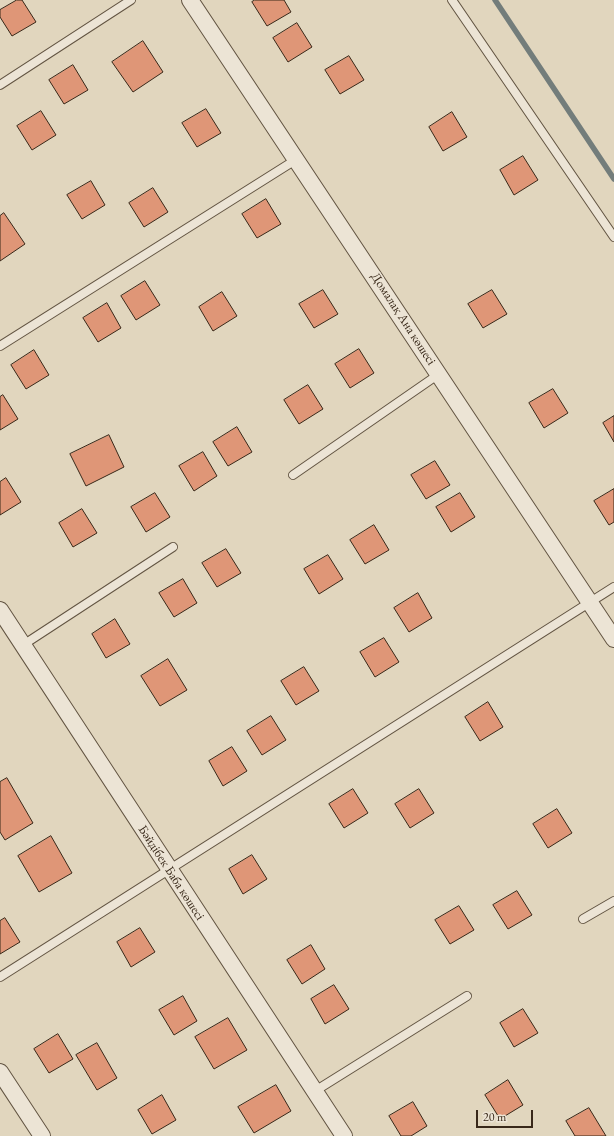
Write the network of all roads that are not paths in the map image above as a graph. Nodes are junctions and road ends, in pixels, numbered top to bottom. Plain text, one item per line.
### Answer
1 (131, 0) edge
2 (190, 0) edge
3 (452, 0) edge
4 (0, 85) edge
5 (297, 159) junction
6 (614, 237) edge
7 (0, 346) edge
8 (439, 374) junction
9 (292, 475) dead end
10 (173, 547) dead end
11 (614, 586) edge
12 (590, 601) junction
13 (0, 610) edge
14 (614, 639) edge
15 (23, 645) junction
16 (168, 869) junction
17 (614, 901) edge
18 (584, 919) dead end
19 (0, 977) edge
20 (467, 996) dead end
21 (0, 1072) edge
22 (314, 1091) junction
23 (42, 1136) edge
24 (344, 1136) edge

1 - 4 lane
2 - 5 street, Домалақ Ана көшесі
3 - 6 lane
5 - 7 lane
5 - 8 street, Домалақ Ана көшесі
8 - 9 lane
8 - 12 street, Домалақ Ана көшесі
10 - 15 lane
11 - 12 lane
12 - 14 street, Домалақ Ана көшесі
12 - 16 lane
13 - 15 street, Бәйдібек Баба көшесі
15 - 16 street, Бәйдібек Баба көшесі
16 - 19 lane
16 - 22 street, Бәйдібек Баба көшесі
17 - 18 lane
20 - 22 lane
21 - 23 street
22 - 24 street, Бәйдібек Баба көшесі

